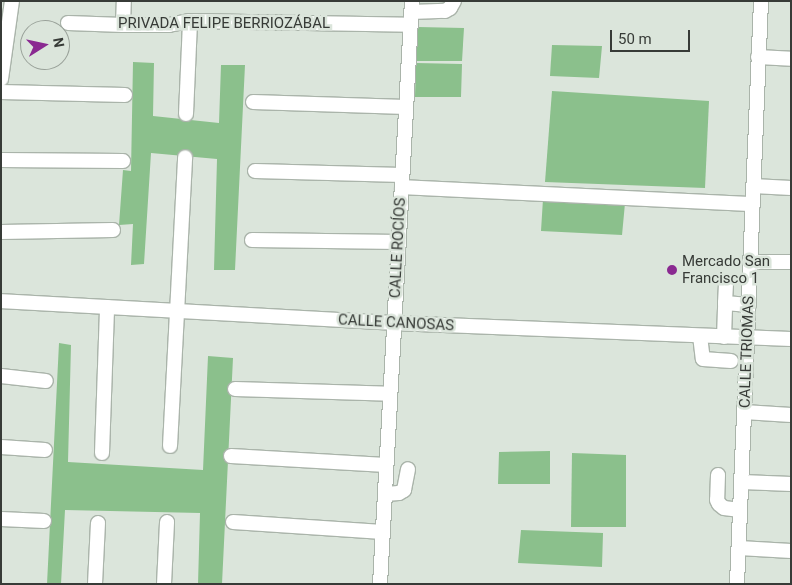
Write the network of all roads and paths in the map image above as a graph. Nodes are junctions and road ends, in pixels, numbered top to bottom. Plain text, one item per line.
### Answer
1 (12, 1) edge
2 (124, 1) edge
3 (454, 1) edge
4 (761, 1) edge
5 (411, 13) edge
6 (190, 21) junction
7 (70, 23) edge
8 (123, 25) junction
9 (758, 57) junction
10 (791, 59) edge
11 (1, 79) edge
12 (1, 92) edge
13 (125, 95) dead end
14 (253, 102) dead end
15 (406, 107) junction
16 (186, 114) dead end
17 (186, 157) dead end
18 (1, 160) edge
19 (123, 161) dead end
20 (255, 171) dead end
21 (402, 181) junction
22 (753, 186) junction
23 (791, 188) edge
24 (753, 204) junction
25 (113, 230) dead end
26 (1, 232) edge
27 (252, 240) dead end
28 (399, 242) junction
29 (750, 262) junction
30 (791, 262) edge
31 (726, 282) dead end
32 (1, 301) edge
33 (725, 303) junction
34 (748, 305) junction
35 (107, 307) junction
36 (176, 311) junction
37 (394, 323) junction
38 (700, 336) junction
39 (724, 336) junction
40 (747, 338) junction
41 (791, 339) edge
42 (731, 361) dead end
43 (1, 376) edge
44 (46, 380) dead end
45 (235, 389) dead end
46 (390, 394) junction
47 (744, 412) junction
48 (791, 415) edge
49 (170, 446) dead end
50 (1, 447) edge
51 (45, 450) dead end
52 (102, 453) dead end
53 (231, 456) dead end
54 (386, 465) junction
55 (408, 469) dead end
56 (718, 474) dead end
57 (742, 482) junction
58 (791, 484) edge
59 (385, 494) junction
60 (740, 510) junction
61 (1, 519) edge
62 (44, 521) dead end
63 (167, 522) dead end
64 (233, 522) dead end
65 (98, 523) dead end
66 (382, 532) junction
67 (739, 548) junction
68 (791, 551) edge
69 (95, 584) edge
70 (164, 584) edge
71 (380, 584) edge
72 (737, 584) edge

1 - 11 street
2 - 8 street
3 - 5 street, PRIVADA FELIPE BERRIOZÁBAL
4 - 9 street, CALLE TRIOMAS
5 - 6 street, PRIVADA FELIPE BERRIOZÁBAL
5 - 15 street, CALLE ROCÍOS
6 - 8 street, PRIVADA FELIPE BERRIOZÁBAL
6 - 16 street
7 - 8 street, PRIVADA FELIPE BERRIOZÁBAL
9 - 10 street
9 - 22 street, CALLE TRIOMAS
12 - 13 street
14 - 15 street
15 - 21 street, CALLE ROCÍOS
17 - 36 street
18 - 19 street
20 - 21 street
21 - 24 street
21 - 28 street, CALLE ROCÍOS
22 - 23 street
22 - 24 street, CALLE TRIOMAS
24 - 29 street, CALLE TRIOMAS
25 - 26 street
27 - 28 street
28 - 37 street, CALLE ROCÍOS
29 - 30 street
29 - 34 street, CALLE TRIOMAS
31 - 33 street
32 - 35 street, CALLE CANOSAS
33 - 34 street
33 - 39 street
34 - 40 street, CALLE TRIOMAS
35 - 36 street, CALLE CANOSAS
35 - 52 street
36 - 37 street, CALLE CANOSAS
36 - 49 street
37 - 38 street, CALLE CANOSAS
37 - 46 street, CALLE ROCÍOS
38 - 39 street, CALLE CANOSAS
38 - 42 street
39 - 40 street, CALLE CANOSAS
40 - 41 street, CALLE CANOSAS
40 - 47 street, CALLE TRIOMAS
43 - 44 street
45 - 46 street
46 - 54 street, CALLE ROCÍOS
47 - 48 street
47 - 57 street, CALLE TRIOMAS
50 - 51 street
53 - 54 street
54 - 59 street, CALLE ROCÍOS
55 - 59 street
56 - 60 street
57 - 58 street
57 - 60 street, CALLE TRIOMAS
59 - 66 street, CALLE ROCÍOS
60 - 67 street, CALLE TRIOMAS
61 - 62 street
63 - 70 street
64 - 66 street
65 - 69 street
66 - 71 street, CALLE ROCÍOS
67 - 68 street
67 - 72 street, CALLE TRIOMAS

